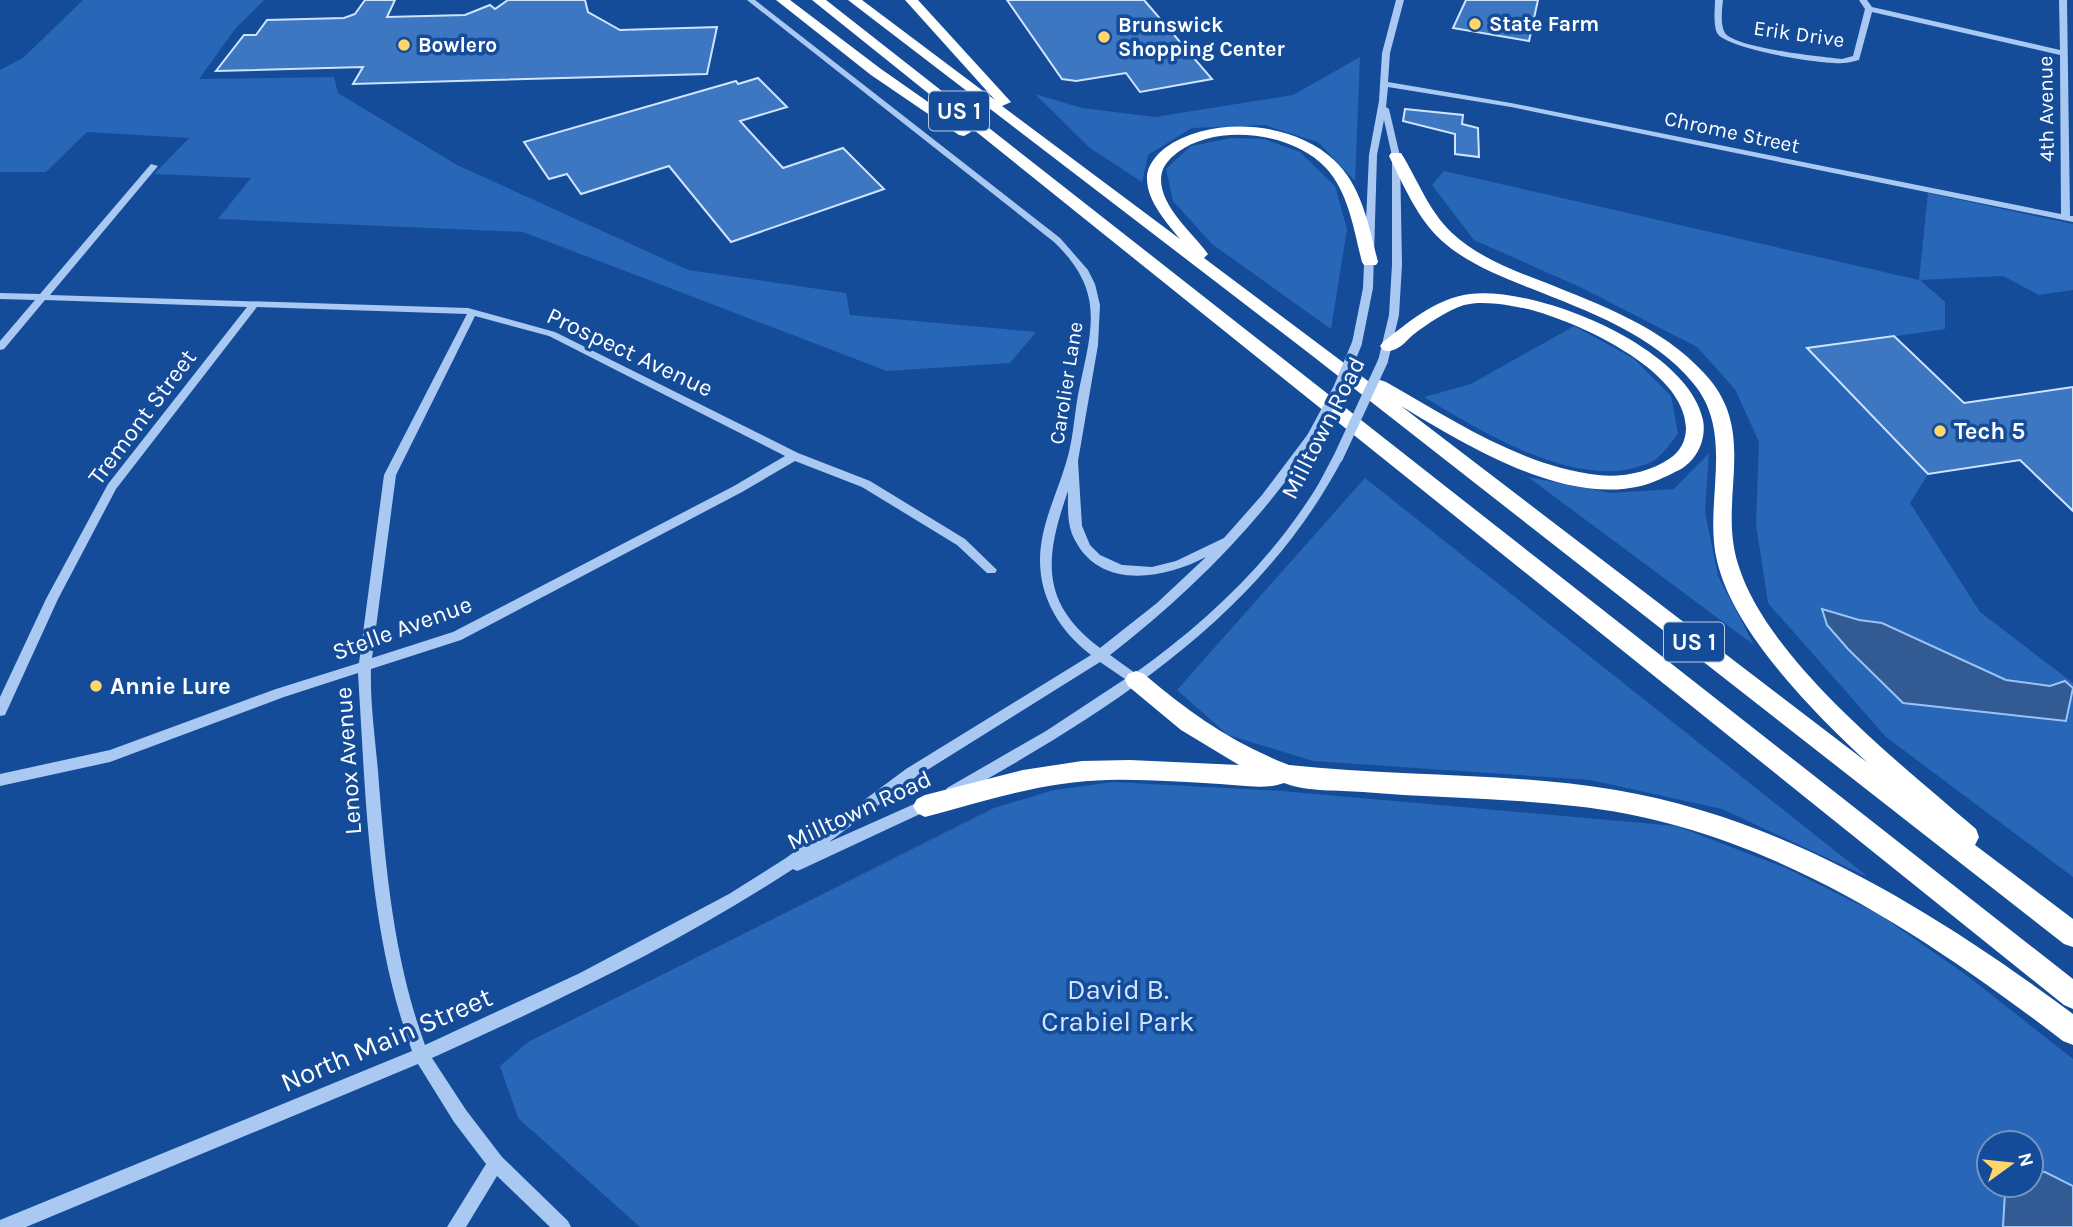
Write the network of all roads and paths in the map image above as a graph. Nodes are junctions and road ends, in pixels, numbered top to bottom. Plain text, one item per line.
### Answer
1 (751, 0) edge
2 (782, 0) edge
3 (818, 0) edge
4 (854, 0) edge
5 (911, 0) edge
6 (1400, 0) edge
7 (1719, 0) edge
8 (1863, 0) edge
9 (2063, 0) edge
10 (1869, 9) junction
11 (2062, 53) junction
12 (1383, 84) junction
13 (1383, 101) junction
14 (1396, 156) junction
15 (1065, 162) junction
16 (155, 166) dead end
17 (2069, 218) edge
18 (1099, 223) junction
19 (1370, 262) junction
20 (1213, 273) junction
21 (0, 296) edge
22 (42, 298) junction
23 (254, 305) junction
24 (472, 313) junction
25 (0, 347) edge
26 (1316, 350) junction
27 (1386, 354) junction
28 (794, 456) junction
29 (1074, 456) junction
30 (1233, 537) junction
31 (991, 570) dead end
32 (1100, 655) junction
33 (365, 665) junction
34 (1136, 680) junction
35 (0, 711) edge
36 (1289, 775) junction
37 (0, 780) edge
38 (925, 806) junction
39 (775, 873) junction
40 (2073, 934) edge
41 (2073, 996) edge
42 (2073, 1031) edge
43 (421, 1055) junction
44 (496, 1163) junction
45 (5, 1227) edge
46 (456, 1227) edge
47 (562, 1227) edge

1 - 29 street, Carolier Lane
2 - 18 highway
3 - 18 highway, US 1
4 - 15 highway, US 1
5 - 15 highway
6 - 12 street, Milltown Road
7 - 10 street, Erik Drive
8 - 10 street, Erik Drive
9 - 11 street, 4th Avenue
10 - 11 street, Erik Drive
11 - 17 street, 4th Avenue
12 - 13 street, Milltown Road
12 - 17 street, Chrome Street
13 - 14 street, Milltown Road
13 - 19 street, Milltown Road
14 - 27 street, Milltown Road
14 - 40 highway
15 - 20 highway, US 1
16 - 22 street
18 - 41 highway, US 1
19 - 20 highway
19 - 30 street, Milltown Road, bridge
20 - 26 highway, US 1
21 - 22 street, Prospect Avenue
22 - 23 street, Prospect Avenue
22 - 25 street
23 - 24 street, Prospect Avenue
23 - 35 street, Tremont Street
24 - 28 street, Prospect Avenue
24 - 33 street, Lenox Avenue
26 - 27 highway
26 - 40 highway, US 1
27 - 34 street, Milltown Road, bridge
28 - 31 street, Prospect Avenue
28 - 33 street, Stelle Avenue
29 - 30 street
29 - 32 street, Carolier Lane
30 - 32 street, Milltown Road
32 - 34 street, Carolier Lane
32 - 39 street, Milltown Road
33 - 37 street, Stelle Avenue
33 - 43 street, Lenox Avenue
34 - 36 highway
34 - 38 street, Milltown Road
36 - 38 highway
36 - 42 highway
38 - 39 street, Milltown Road
39 - 43 street, North Main Street
43 - 44 street, Lenox Avenue
43 - 45 street, North Main Street
44 - 46 street
44 - 47 street, Lenox Avenue

